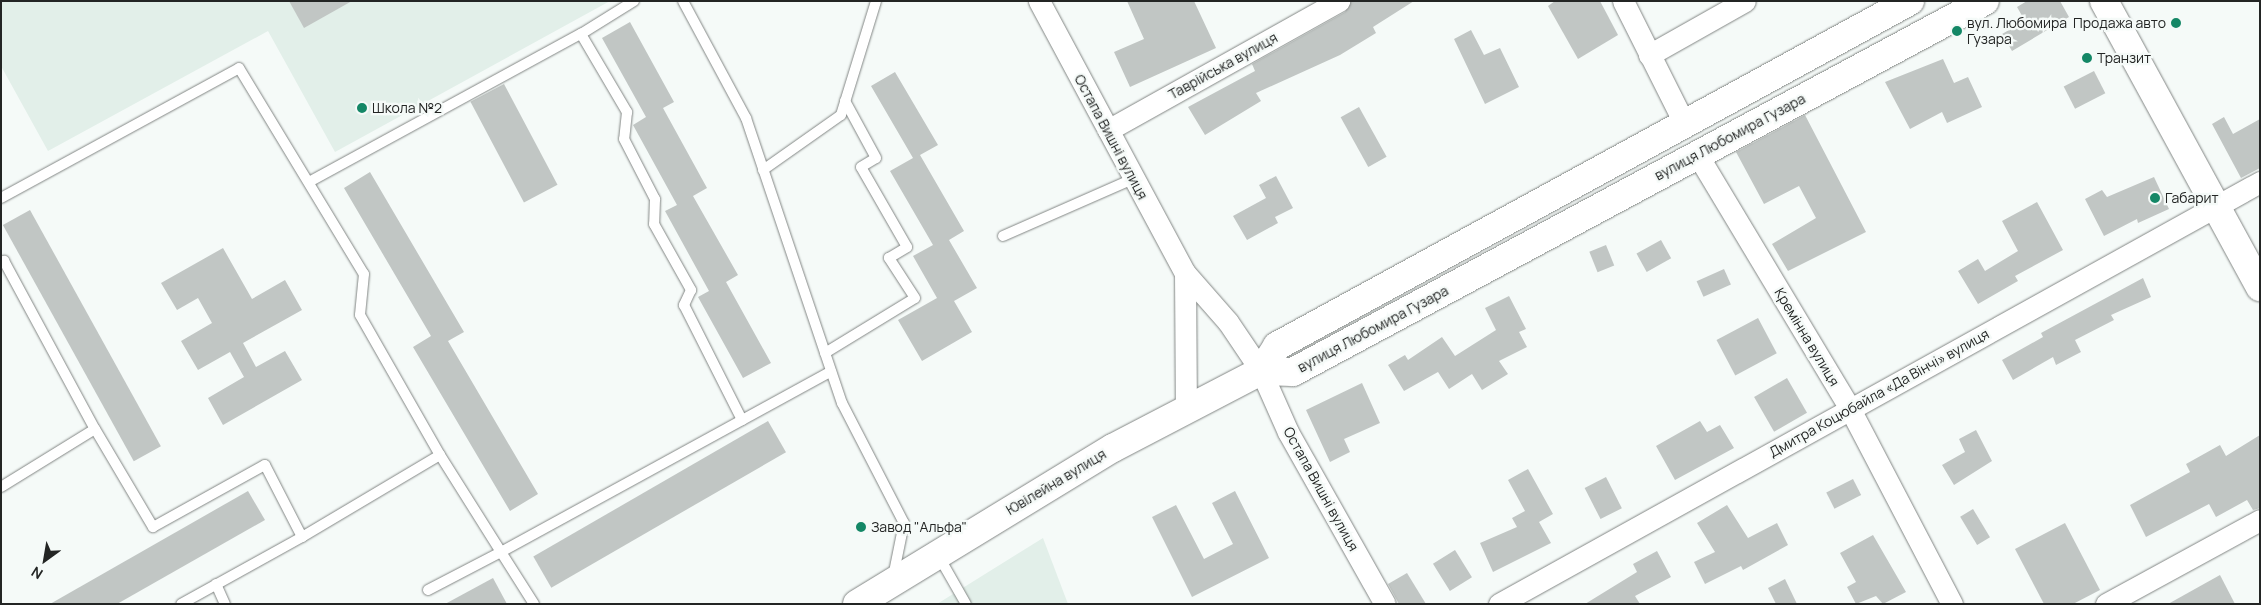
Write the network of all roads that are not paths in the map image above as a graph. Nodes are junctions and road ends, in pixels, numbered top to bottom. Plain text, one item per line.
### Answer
1 (634, 1) edge
2 (683, 1) edge
3 (876, 1) edge
4 (1039, 1) edge
5 (1339, 1) edge
6 (1623, 1) edge
7 (1745, 1) edge
8 (1910, 1) edge
9 (1985, 1) edge
10 (2104, 1) edge
11 (581, 34) junction
12 (1649, 55) junction
13 (844, 101) junction
14 (1685, 125) junction
15 (1108, 130) junction
16 (1697, 154) junction
17 (763, 170) junction
18 (1133, 178) junction
19 (309, 182) junction
20 (2260, 182) edge
21 (1, 198) edge
22 (2215, 207) junction
23 (1003, 236) dead end
24 (2, 260) edge
25 (1185, 273) junction
26 (2260, 287) edge
27 (825, 353) junction
28 (831, 371) junction
29 (1261, 371) junction
30 (1850, 409) junction
31 (1186, 410) junction
32 (742, 420) junction
33 (95, 429) junction
34 (440, 455) junction
35 (1, 487) edge
36 (2260, 520) edge
37 (302, 537) junction
38 (501, 552) junction
39 (938, 555) junction
40 (216, 584) junction
41 (892, 584) junction
42 (428, 590) dead end
43 (181, 604) edge
44 (225, 604) edge
45 (534, 604) edge
46 (857, 604) edge
47 (966, 604) edge
48 (1385, 604) edge
49 (1499, 604) edge
50 (1952, 604) edge
51 (2106, 604) edge

1 - 11 lane
2 - 17 lane
3 - 13 lane
4 - 15 street, Остапа Вишні вулиця
5 - 15 street, Таврійська вулиця
6 - 12 street
7 - 12 street
8 - 14 street
9 - 16 street, вулиця Любомира Гузара
10 - 22 street
11 - 19 lane
11 - 32 lane
12 - 14 street
13 - 17 lane
13 - 27 lane
14 - 29 street
15 - 18 street, Остапа Вишні вулиця
16 - 29 street, вулиця Любомира Гузара
16 - 30 street, Кремінна вулиця
17 - 27 lane
18 - 23 lane
18 - 25 street, Остапа Вишні вулиця
19 - 21 lane
19 - 34 lane
20 - 22 street, Дмитра Коцюбайла «Да Вінчі» вулиця
22 - 26 street
22 - 30 street, Дмитра Коцюбайла «Да Вінчі» вулиця
24 - 33 lane
25 - 29 street, Остапа Вишні вулиця
25 - 31 street
27 - 28 lane
28 - 32 lane
28 - 41 lane
29 - 31 street, Ювілейна вулиця
29 - 48 street, Остапа Вишні вулиця
30 - 49 street, Дмитра Коцюбайла «Да Вінчі» вулиця
30 - 50 street, Кремінна вулиця
31 - 39 street, Ювілейна вулиця
32 - 38 lane
33 - 35 lane
33 - 37 lane
34 - 37 lane
34 - 38 lane
36 - 51 street
37 - 40 lane
38 - 42 lane
38 - 45 lane
39 - 41 street, Ювілейна вулиця
39 - 47 lane
40 - 43 lane
40 - 44 lane
41 - 46 street, Ювілейна вулиця

